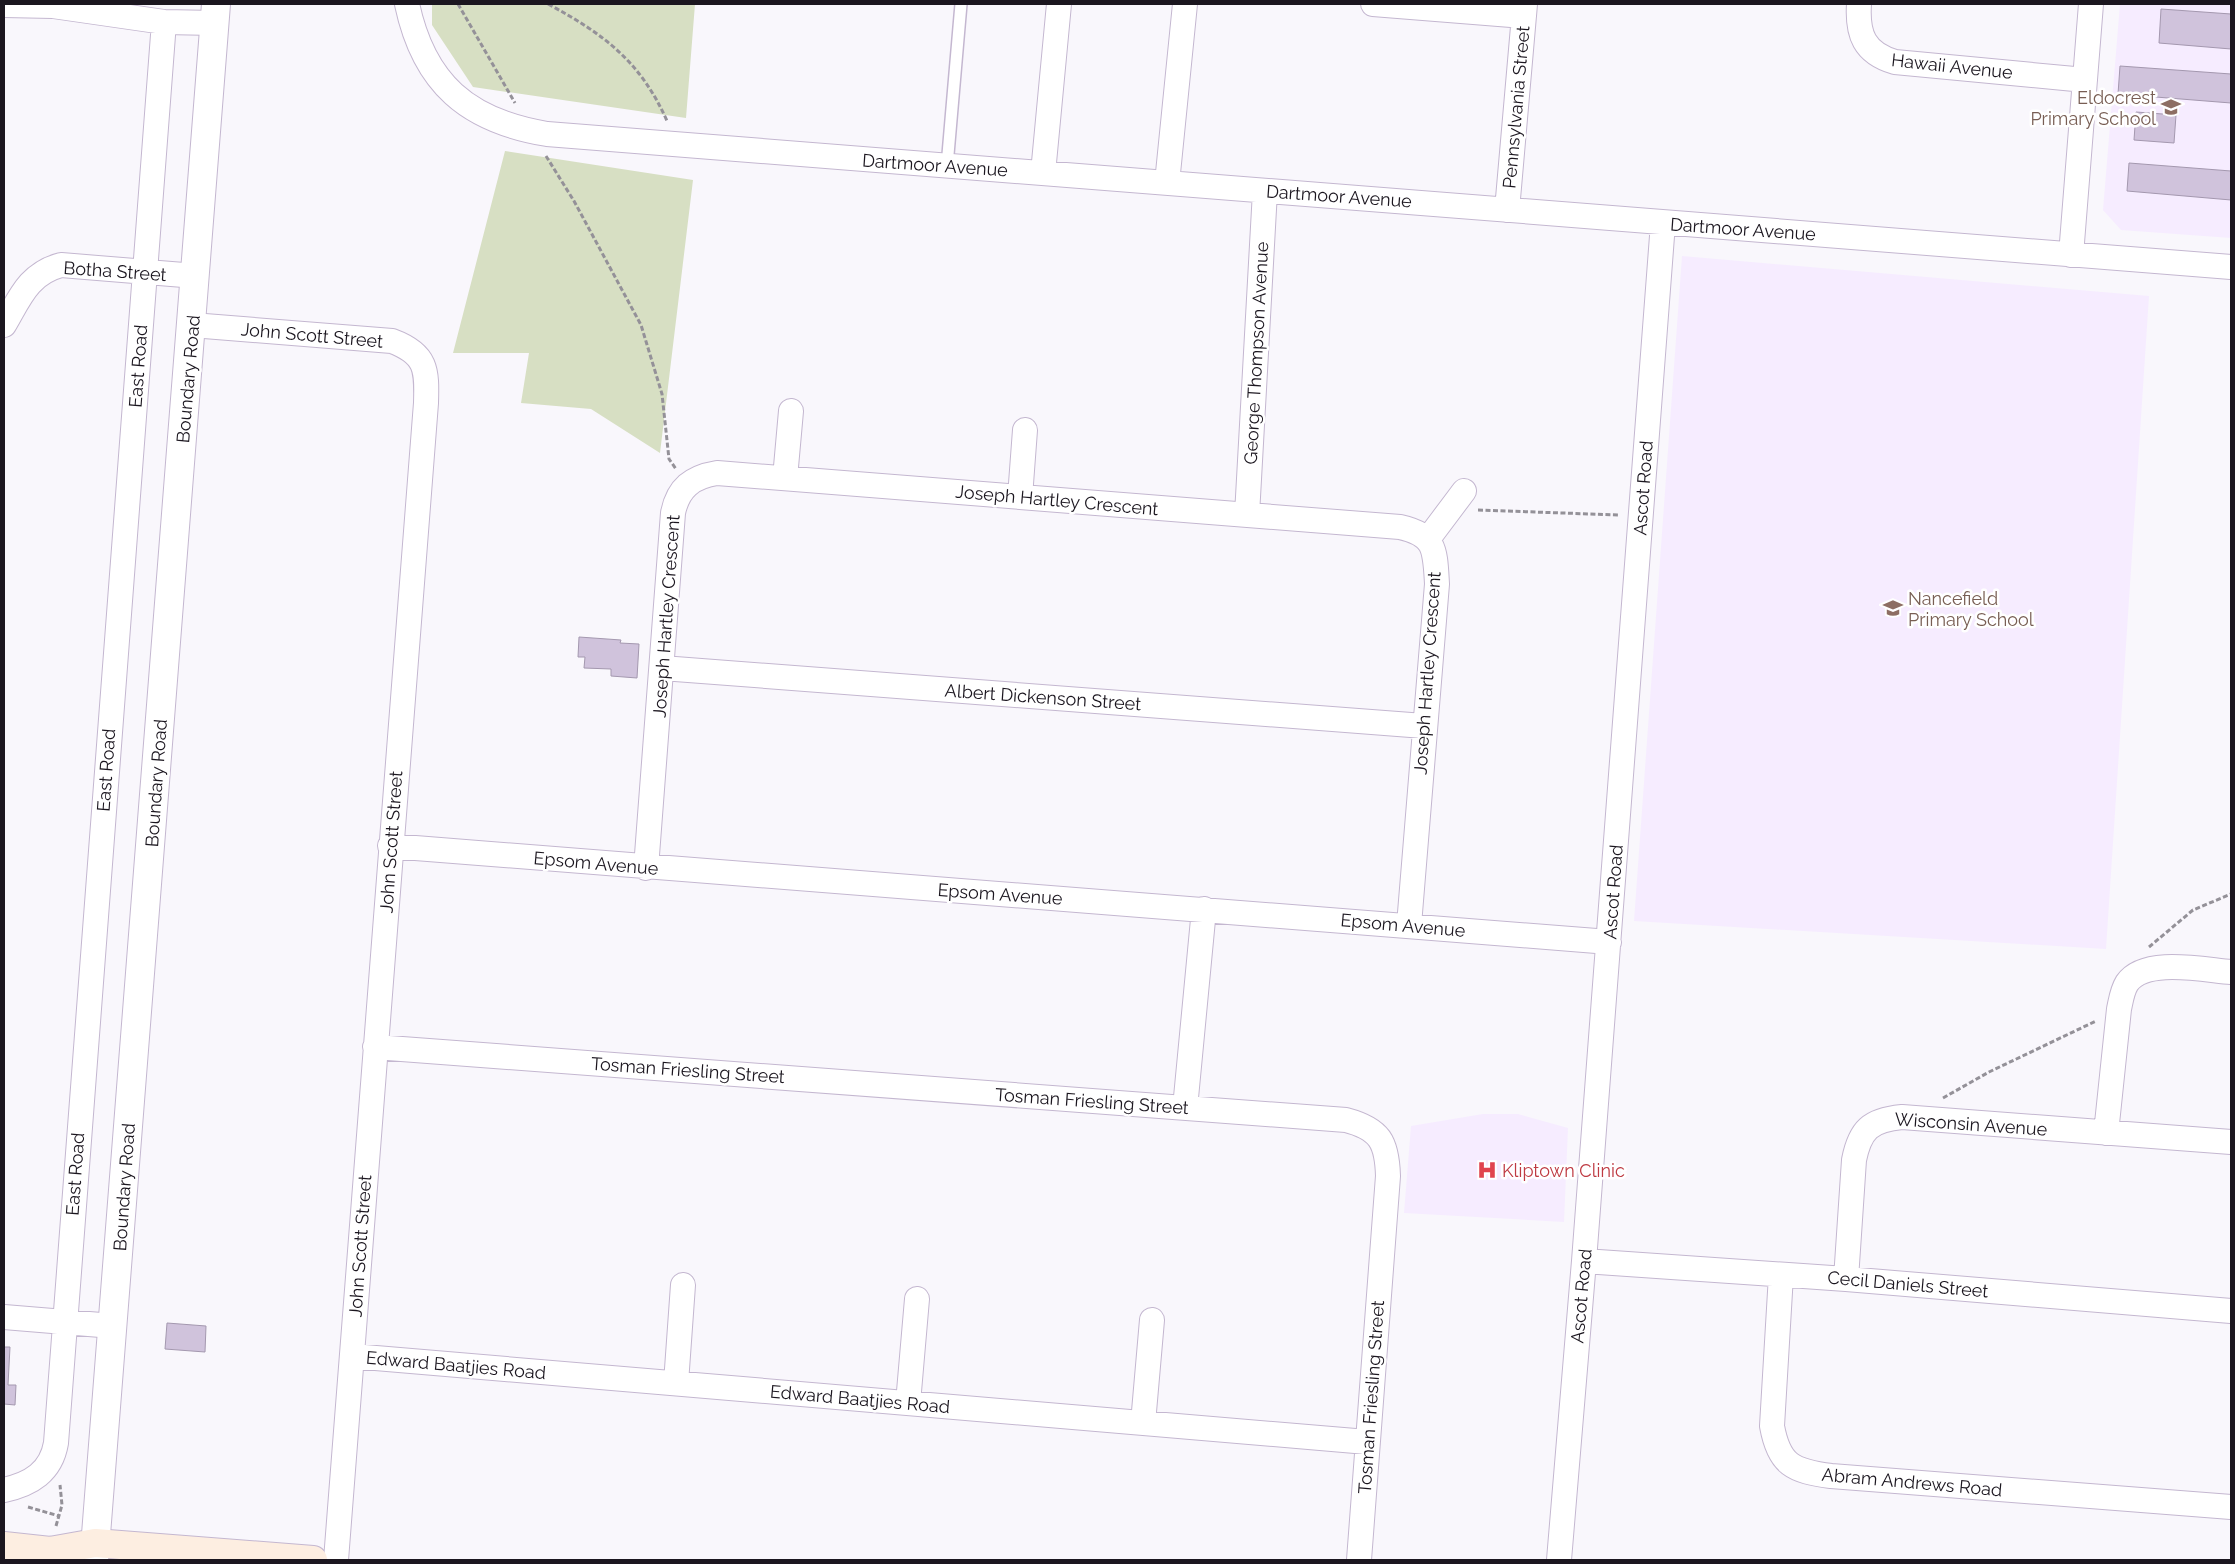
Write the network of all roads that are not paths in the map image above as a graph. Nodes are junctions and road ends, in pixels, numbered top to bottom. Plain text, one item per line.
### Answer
1 (407, 4) edge
2 (961, 4) edge
3 (1059, 4) edge
4 (1185, 4) edge
5 (1373, 4) edge
6 (1859, 4) edge
7 (2091, 4) edge
8 (4, 5) edge
9 (122, 10) edge
10 (1525, 10) edge
11 (216, 13) edge
12 (164, 22) junction
13 (2085, 80) junction
14 (946, 166) junction
15 (1044, 173) junction
16 (1168, 183) junction
17 (1265, 190) junction
18 (1506, 210) junction
19 (1663, 223) junction
20 (2071, 255) junction
21 (2231, 267) edge
22 (145, 272) junction
23 (196, 276) junction
24 (4, 325) edge
25 (192, 325) junction
26 (791, 411) dead end
27 (1024, 430) dead end
28 (785, 478) junction
29 (1020, 497) junction
30 (1457, 500) road end
31 (1247, 515) junction
32 (1428, 540) junction
33 (662, 668) junction
34 (1424, 726) junction
35 (390, 846) junction
36 (646, 868) junction
37 (1204, 909) junction
38 (1409, 925) junction
39 (1609, 942) junction
40 (2231, 972) edge
41 (375, 1047) junction
42 (1185, 1108) junction
43 (2106, 1133) junction
44 (2231, 1142) edge
45 (1584, 1261) junction
46 (1781, 1274) junction
47 (1846, 1279) junction
48 (683, 1285) dead end
49 (917, 1299) dead end
50 (2231, 1311) edge
51 (4, 1317) edge
52 (1152, 1320) dead end
53 (64, 1323) junction
54 (113, 1326) junction
55 (352, 1356) junction
56 (676, 1383) junction
57 (908, 1403) junction
58 (1143, 1423) junction
59 (1367, 1442) junction
60 (4, 1490) edge
61 (2231, 1507) edge
62 (4, 1546) edge
63 (89, 1555) edge
64 (313, 1560) edge
65 (336, 1560) edge
66 (1358, 1560) edge
67 (1559, 1560) edge

1 - 14 street, Dartmoor Avenue
2 - 14 lane
3 - 15 street
4 - 16 street
5 - 10 street
6 - 13 street, Hawaii Avenue
7 - 13 street
8 - 9 street, Boundary Road
9 - 12 street, Boundary Road
10 - 18 street, Pennsylvania Street
11 - 12 street, Boundary Road
11 - 23 street, Boundary Road
12 - 22 street, East Road
13 - 20 street
14 - 15 street, Dartmoor Avenue
15 - 16 street, Dartmoor Avenue
16 - 17 street, Dartmoor Avenue
17 - 18 street, Dartmoor Avenue
17 - 31 street, George Thompson Avenue
18 - 19 street, Dartmoor Avenue
19 - 20 street, Dartmoor Avenue
19 - 39 street, Ascot Road
20 - 21 street, Dartmoor Avenue
22 - 23 street, Botha Street
22 - 24 street, Botha Street
22 - 53 street, East Road
23 - 25 street, Boundary Road
25 - 35 street, John Scott Street
25 - 54 street, Boundary Road
26 - 28 street
27 - 29 street
28 - 29 street, Joseph Hartley Crescent
28 - 33 street, Joseph Hartley Crescent
29 - 31 street, Joseph Hartley Crescent
30 - 32 street
31 - 32 street, Joseph Hartley Crescent
32 - 34 street, Joseph Hartley Crescent
33 - 34 street, Albert Dickenson Street
33 - 36 street, Joseph Hartley Crescent
34 - 38 street, Joseph Hartley Crescent
35 - 36 street, Epsom Avenue
35 - 41 street, John Scott Street
36 - 37 street, Epsom Avenue
37 - 38 street, Epsom Avenue
37 - 42 street
38 - 39 street, Epsom Avenue
39 - 45 street, Ascot Road
40 - 43 street
41 - 42 street, Tosman Friesling Street
41 - 55 street, John Scott Street
42 - 59 street, Tosman Friesling Street
43 - 44 street, Wisconsin Avenue
43 - 47 street, Wisconsin Avenue
45 - 46 street, Cecil Daniels Street
45 - 67 street, Ascot Road
46 - 47 street, Cecil Daniels Street
46 - 61 street, Abram Andrews Road
47 - 50 street, Cecil Daniels Street
48 - 56 street
49 - 57 street
51 - 53 street
52 - 58 street
53 - 54 street
53 - 60 street, East Road
54 - 63 street, Boundary Road
55 - 56 street, Edward Baatjies Road
55 - 65 street, John Scott Street
56 - 57 street, Edward Baatjies Road
57 - 58 street, Edward Baatjies Road
58 - 59 street, Edward Baatjies Road
59 - 66 street, Tosman Friesling Street
62 - 63 main road
63 - 64 main road

